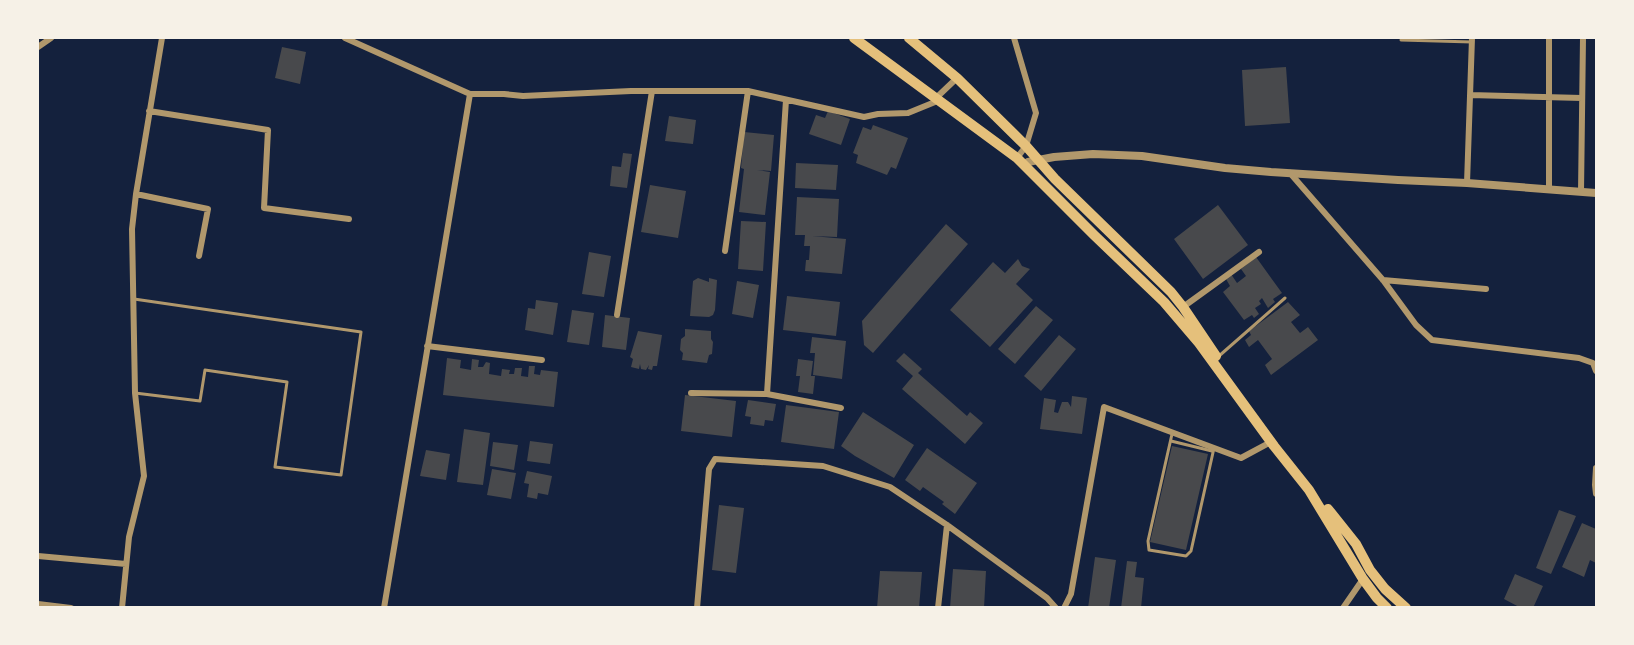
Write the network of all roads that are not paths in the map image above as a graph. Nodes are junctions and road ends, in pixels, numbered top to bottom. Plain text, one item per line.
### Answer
1 (51, 38) edge
2 (162, 38) edge
3 (345, 38) edge
4 (854, 38) edge
5 (909, 38) edge
6 (1014, 38) edge
7 (1549, 38) edge
8 (1583, 38) edge
9 (1401, 40) dead end
10 (1472, 40) edge
11 (38, 47) edge
12 (957, 78) junction
13 (652, 91) junction
14 (748, 91) junction
15 (470, 94) junction
16 (1470, 94) junction
17 (1549, 97) junction
18 (936, 98) junction
19 (1582, 98) junction
20 (786, 100) junction
21 (149, 111) junction
22 (1026, 146) junction
23 (1040, 160) junction
24 (1021, 161) junction
25 (1290, 173) junction
26 (1467, 183) junction
27 (1549, 190) junction
28 (1581, 192) junction
29 (1596, 193) edge
30 (136, 194) junction
31 (349, 219) dead end
32 (724, 251) dead end
33 (1259, 252) dead end
34 (199, 256) dead end
35 (1383, 279) junction
36 (1486, 289) dead end
37 (1285, 298) dead end
38 (134, 299) junction
39 (1183, 307) junction
40 (617, 315) dead end
41 (428, 346) junction
42 (1217, 358) junction
43 (542, 360) dead end
44 (1596, 371) edge
45 (135, 393) junction
46 (691, 393) dead end
47 (767, 394) junction
48 (841, 408) dead end
49 (1173, 432) junction
50 (1171, 441) junction
51 (1272, 442) junction
52 (1214, 450) junction
53 (1596, 468) edge
54 (1596, 494) edge
55 (947, 525) junction
56 (38, 556) edge
57 (126, 564) junction
58 (1370, 570) junction
59 (1363, 579) junction
60 (38, 604) edge
61 (71, 608) edge
62 (122, 608) edge
63 (384, 608) edge
64 (697, 608) edge
65 (938, 608) edge
66 (1056, 608) edge
67 (1064, 608) edge
68 (1343, 608) edge
69 (1387, 608) edge
70 (1406, 608) edge

1 - 11 street
2 - 21 street
3 - 15 street
4 - 18 main road
5 - 12 main road
6 - 22 street
7 - 17 street
8 - 19 street
9 - 10 lane
10 - 16 street
12 - 18 street
12 - 22 main road
13 - 14 street
13 - 15 street
13 - 40 street
14 - 20 street
14 - 32 street
15 - 41 street
16 - 17 street
16 - 26 street
17 - 19 street
17 - 27 street
18 - 20 street
18 - 24 main road
19 - 28 street
20 - 47 street
21 - 30 street
21 - 31 street
22 - 23 main road
22 - 24 street
23 - 24 street
23 - 25 street
23 - 39 main road
24 - 51 main road
25 - 26 street
25 - 35 street
26 - 27 street
27 - 28 street
28 - 29 street
30 - 34 street
30 - 38 street
33 - 39 street
35 - 36 street
35 - 44 street
37 - 42 lane
38 - 45 street
38 - 45 lane
39 - 42 main road
41 - 43 street
41 - 63 street
42 - 58 main road
45 - 57 street
46 - 47 street
47 - 48 street
49 - 50 lane
49 - 52 street
49 - 67 street
50 - 52 lane
50 - 52 lane
51 - 52 street
51 - 59 main road
53 - 54 street
55 - 64 street
55 - 65 street
55 - 66 street
56 - 57 street
57 - 62 street
58 - 59 street
58 - 70 main road
59 - 68 street
59 - 69 main road
60 - 61 street

